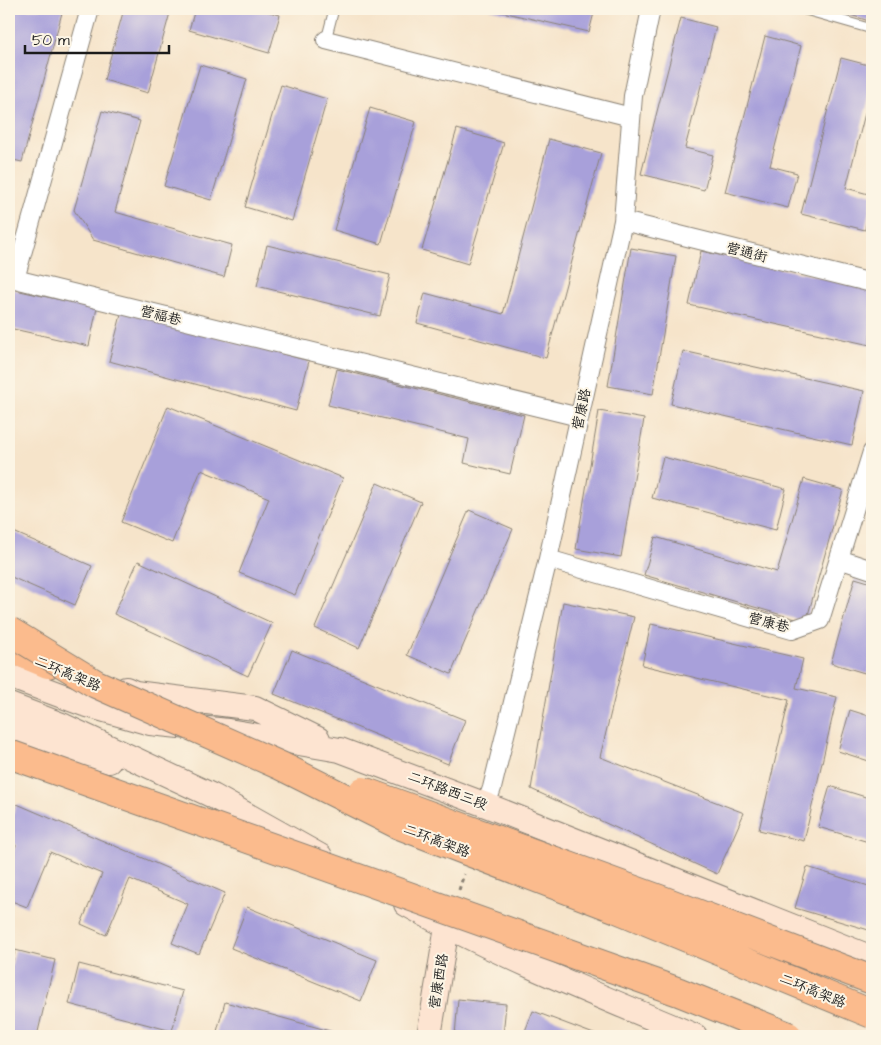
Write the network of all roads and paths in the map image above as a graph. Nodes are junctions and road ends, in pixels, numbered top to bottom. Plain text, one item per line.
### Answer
1 (90, 9) edge
2 (334, 9) edge
3 (651, 9) edge
4 (802, 9) edge
5 (872, 29) edge
6 (326, 40) joint
7 (631, 117) junction
8 (623, 221) junction
9 (872, 282) edge
10 (579, 417) junction
11 (872, 452) edge
12 (548, 559) junction
13 (839, 559) junction
14 (872, 570) edge
15 (9, 631) edge
16 (9, 636) edge
17 (9, 648) edge
18 (9, 676) edge
19 (90, 694) junction
20 (9, 705) edge
21 (9, 729) edge
22 (340, 750) junction
23 (9, 754) edge
24 (281, 766) junction
25 (213, 796) junction
26 (486, 805) junction
27 (447, 927) junction
28 (872, 958) edge
29 (872, 980) edge
30 (872, 1014) edge
31 (429, 1036) edge
32 (695, 1036) edge
33 (788, 1036) edge

1 - 10 street, 营福巷
2 - 6 lane
3 - 7 street, 营康路
4 - 5 lane
6 - 7 street
7 - 8 street, 营康路
8 - 9 street, 营通街
8 - 10 street, 营康路
10 - 12 street, 营康路
11 - 13 street, 营康巷
12 - 13 street, 营康巷
12 - 26 street, 营康路
13 - 14 street
15 - 19 highway, bridge
16 - 22 main road
17 - 19 highway, 二环高架路, bridge
18 - 19 main road, 二环路西三段
19 - 22 main road, 二环路西三段
19 - 24 highway, 二环高架路, bridge
20 - 25 main road
21 - 25 main road
22 - 26 main road, 二环路西三段
23 - 33 highway, bridge
24 - 29 highway, bridge
24 - 30 highway, 二环高架路, bridge
25 - 27 main road
26 - 28 main road, 二环路西三段
27 - 31 main road, 营康西路
27 - 32 main road

